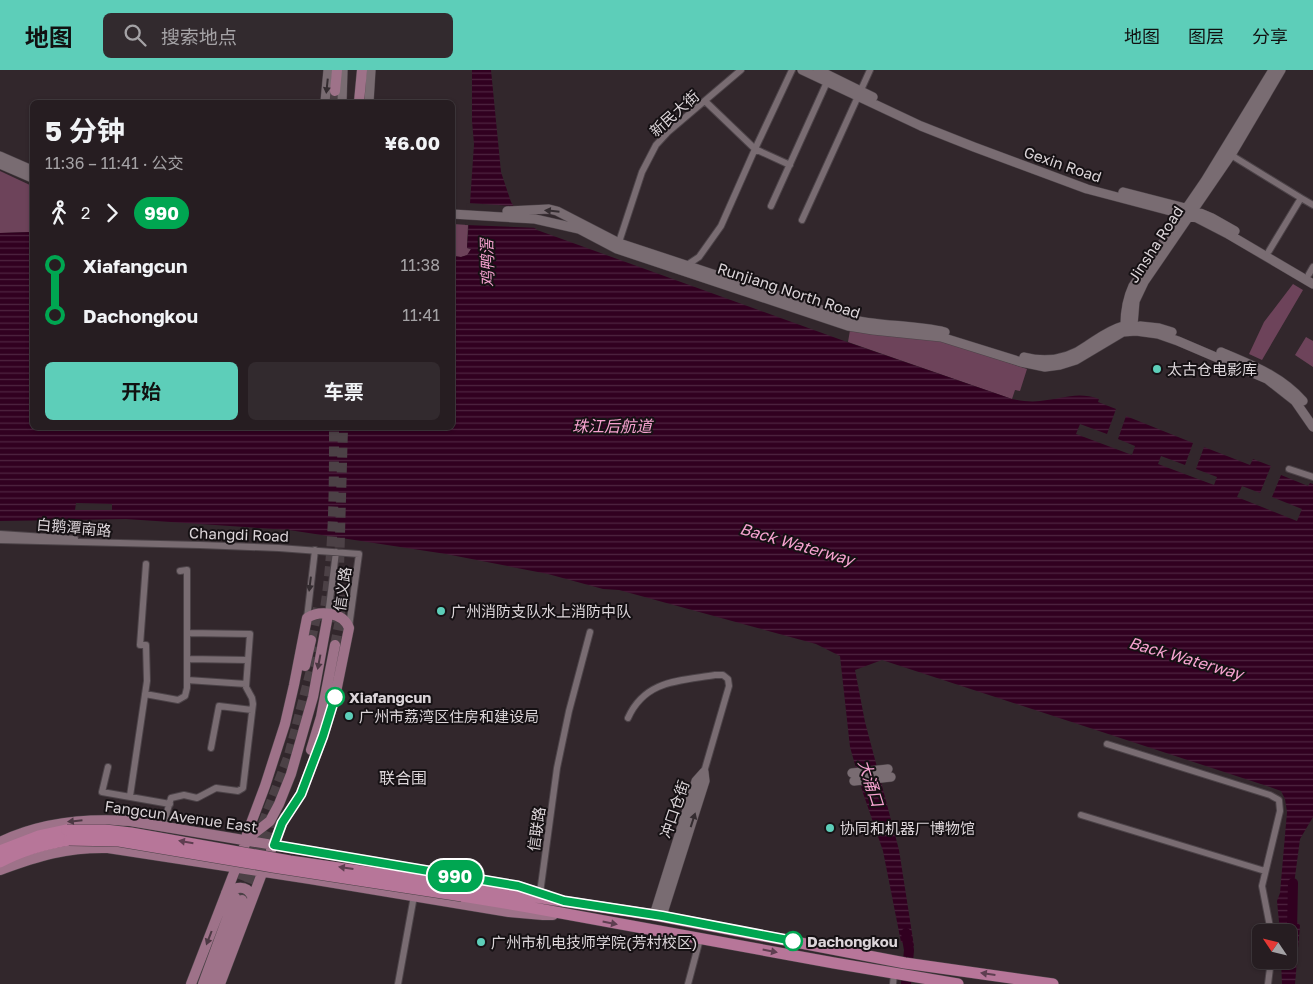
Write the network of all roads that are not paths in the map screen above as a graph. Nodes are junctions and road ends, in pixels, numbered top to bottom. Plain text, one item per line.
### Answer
1 (328, 70) edge
2 (337, 70) edge
3 (342, 70) edge
4 (362, 70) edge
5 (371, 70) edge
6 (741, 70) edge
7 (792, 70) edge
8 (802, 70) edge
9 (818, 70) edge
10 (870, 70) edge
11 (1273, 70) edge
12 (1281, 70) edge
13 (827, 82) junction
14 (335, 91) tunnel mouth
15 (859, 94) junction
16 (325, 100) edge
17 (342, 100) tunnel mouth
18 (359, 100) edge
19 (369, 100) edge
20 (705, 101) junction
21 (755, 149) junction
22 (1231, 155) junction
23 (0, 156) edge
24 (0, 164) edge
25 (790, 165) junction
26 (30, 169) edge
27 (30, 177) edge
28 (1301, 198) junction
29 (1313, 205) edge
30 (771, 206) dead end
31 (455, 208) edge
32 (1188, 212) junction
33 (455, 214) edge
34 (802, 220) dead end
35 (614, 244) junction
36 (1269, 251) junction
37 (687, 265) junction
38 (1312, 273) edge
39 (1313, 284) edge
40 (1130, 327) junction
41 (1313, 416) edge
42 (1313, 427) edge
43 (1289, 469) dead end
44 (1313, 477) edge
45 (0, 534) edge
46 (0, 540) edge
47 (118, 544) junction
48 (314, 550) junction
49 (336, 552) junction
50 (359, 554) joint
51 (146, 564) dead end
52 (180, 571) dead end
53 (328, 614) junction
54 (306, 618) junction
55 (349, 628) junction
56 (590, 632) dead end
57 (187, 633) junction
58 (311, 640) tunnel mouth
59 (335, 645) tunnel mouth
60 (187, 659) junction
61 (248, 660) junction
62 (187, 680) junction
63 (246, 684) junction
64 (145, 694) junction
65 (252, 710) junction
66 (628, 718) dead end
67 (1107, 744) dead end
68 (212, 748) dead end
69 (108, 766) dead end
70 (704, 772) joint
71 (889, 773) dead end
72 (853, 777) dead end
73 (130, 796) junction
74 (170, 804) junction
75 (1081, 815) dead end
76 (282, 823) junction
77 (163, 826) junction
78 (68, 835) junction
79 (247, 839) junction
80 (0, 842) edge
81 (274, 845) junction
82 (0, 851) edge
83 (324, 854) junction
84 (0, 862) edge
85 (235, 868) junction
86 (0, 870) edge
87 (1265, 871) junction
88 (262, 872) junction
89 (320, 881) junction
90 (463, 891) junction
91 (540, 893) junction
92 (252, 896) junction
93 (414, 896) junction
94 (234, 897) junction
95 (564, 901) junction
96 (562, 914) junction
97 (658, 916) junction
98 (1269, 924) edge
99 (700, 939) junction
100 (1270, 969) edge
101 (905, 978) edge
102 (191, 984) edge
103 (203, 984) edge
104 (212, 984) edge
105 (220, 984) edge
106 (398, 984) edge
107 (688, 984) edge
108 (958, 984) edge
109 (1053, 984) edge
110 (1268, 984) edge

1 -> 16 main road
2 - 14 main road
3 - 17 main road
4 - 18 main road
5 - 19 main road
6 - 20 street, 新民大街
7 - 21 street
8 - 13 main road, Gexin Road
9 - 15 main road, Gexin Road
10 - 15 street
11 - 32 main road, Jinsha Road
12 - 22 main road, Jinsha Road
13 - 15 main road, Gexin Road
13 - 25 street
15 - 32 main road, Gexin Road
15 - 34 street
20 - 21 street
20 - 35 street, 新民大街
21 - 25 street
21 - 37 street
22 - 28 street
22 - 32 main road, Jinsha Road
23 - 26 main road
24 - 27 main road
25 - 30 street
28 - 29 street
28 - 36 street
35 -> 31 main road
32 - 36 main road, Gexin Road
32 - 39 main road, Gexin Road
32 - 40 main road, Jinsha Road
33 - 35 main road
35 - 37 main road, Runjiang North Road
35 - 40 main road, Runjiang North Road
36 - 38 main road, Gexin Road
37 - 40 main road, Runjiang North Road
40 - 41 main road
40 - 42 main road
43 - 44 street
45 - 47 street, 白鹅潭南路
46 - 47 street, 白鹅潭南路
47 - 48 street, Changdi Road
48 - 49 street, Changdi Road
48 -> 54 street
49 - 50 street, Changdi Road
49 - 53 street
50 - 55 street, 信义路
51 - 64 street
52 - 57 street
53 - 54 main road
53 - 55 main road
53 -> 79 main road
54 - 79 main road
55 - 76 main road
56 - 91 street, 信联路
57 - 60 street
57 - 61 street
58 - 79 main road
59 - 76 main road
60 - 61 street
60 - 62 street
61 - 63 street
62 - 63 street
62 - 64 street
63 - 65 street
64 - 73 street
65 - 68 street
65 - 74 street
66 - 70 street
67 - 87 street
69 - 73 street
70 - 97 main road, 冲口仓街
71 - 72 main road
73 - 74 street
74 - 77 street
75 - 87 street
76 - 81 main road
77 - 79 main road, Fangcun Avenue East
77 -> 80 main road, Fangcun Avenue East
78 - 82 highway, Fangcun Avenue East
78 - 84 highway, Fangcun Avenue East
78 - 90 highway, Fangcun Avenue East, bridge
79 - 81 main road, Fangcun Avenue East
79 - 85 main road
81 - 83 main road, Fangcun Avenue East
81 - 88 main road
83 - 89 main road
83 - 91 main road, Fangcun Avenue East
85 - 86 main road, Fangcun Avenue East
85 - 88 main road, Fangcun Avenue East
85 - 94 main road
87 - 98 street
88 - 89 main road, Fangcun Avenue East
88 - 92 main road
89 - 93 main road, Fangcun Avenue East
90 - 95 highway, Fangcun Avenue East
90 - 96 highway, Fangcun Avenue East
91 - 95 main road, Fangcun Avenue East
92 - 94 main road
92 - 105 main road
93 - 96 main road, Fangcun Avenue East
93 - 106 street
94 -> 102 main road
94 - 103 main road
94 - 104 main road
95 - 97 highway, Fangcun Avenue East
96 -> 99 highway, Fangcun Avenue East
109 -> 97 highway, Fangcun Avenue East
99 -> 101 highway, Fangcun Avenue East
99 - 107 street
100 - 110 street
101 - 108 highway, Fangcun Avenue East

